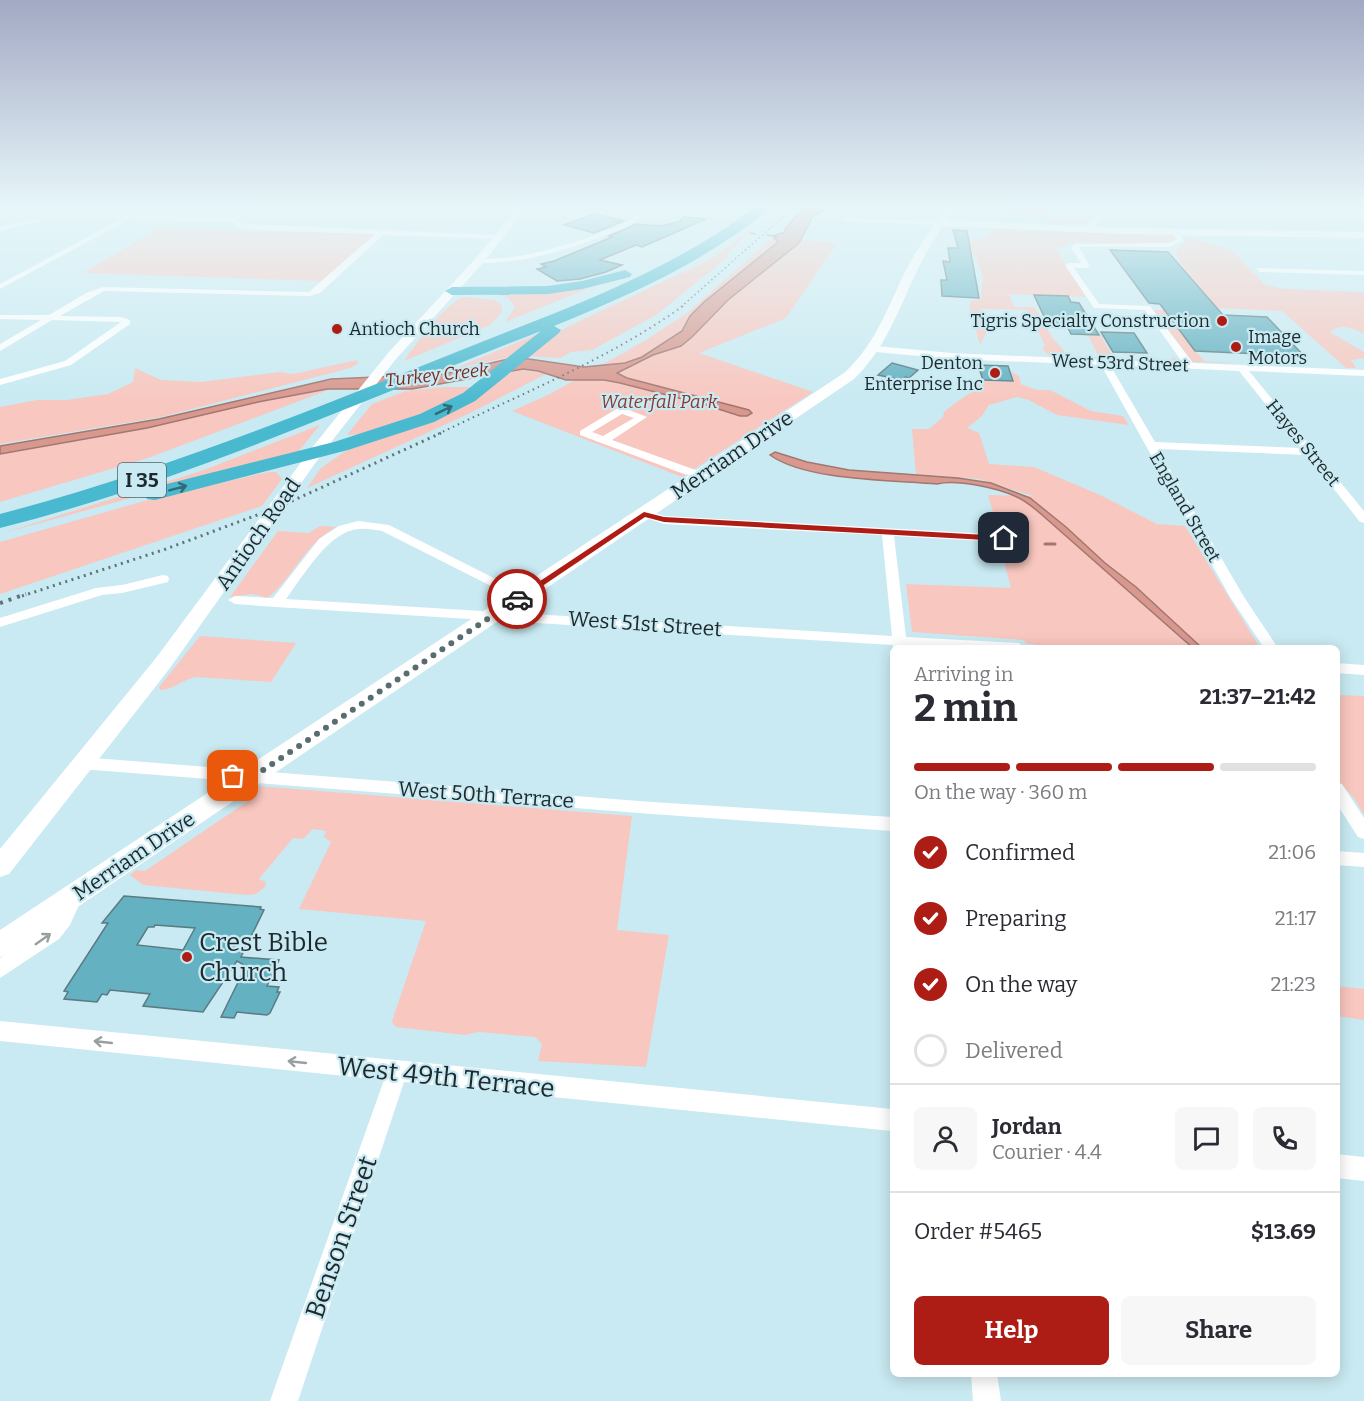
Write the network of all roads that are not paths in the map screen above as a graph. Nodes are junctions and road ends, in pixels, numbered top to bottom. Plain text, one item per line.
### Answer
1 (27, 272) edge
2 (338, 272) edge
3 (469, 272) edge
4 (629, 272) edge
5 (642, 272) edge
6 (662, 272) edge
7 (911, 272) edge
8 (1075, 272) edge
9 (1342, 272) edge
10 (1364, 273) edge
11 (0, 287) edge
12 (452, 291) junction
13 (597, 302) junction
14 (509, 306) dead end
15 (52, 316) junction
16 (0, 317) edge
17 (492, 327) dead end
18 (0, 348) edge
19 (876, 349) junction
20 (454, 354) junction
21 (1104, 362) junction
22 (1190, 366) junction
23 (1242, 368) junction
24 (1364, 373) edge
25 (0, 381) edge
26 (330, 434) junction
27 (364, 439) junction
28 (604, 440) junction
29 (1150, 445) junction
30 (316, 452) junction
31 (1311, 452) junction
32 (261, 466) junction
33 (700, 475) junction
34 (298, 477) junction
35 (0, 509) edge
36 (644, 514) junction
37 (1364, 519) edge
38 (0, 521) edge
39 (888, 532) junction
40 (0, 538) edge
41 (1004, 538) dead end
42 (163, 579) dead end
43 (522, 596) junction
44 (235, 600) dead end
45 (276, 603) junction
46 (494, 615) junction
47 (0, 623) edge
48 (900, 644) edge
49 (930, 645) edge
50 (1269, 645) edge
51 (1340, 668) edge
52 (1364, 670) edge
53 (81, 763) junction
54 (253, 777) junction
55 (1340, 794) edge
56 (890, 824) edge
57 (1364, 832) edge
58 (1340, 858) edge
59 (1364, 860) edge
60 (0, 867) edge
61 (73, 898) junction
62 (0, 945) edge
63 (0, 969) edge
64 (0, 1031) edge
65 (397, 1072) junction
66 (890, 1120) edge
67 (1340, 1166) edge
68 (1364, 1169) edge
69 (984, 1377) edge
70 (284, 1401) edge
71 (987, 1401) edge

1 - 11 street
2 - 15 street
3 - 12 main road, Antioch Road
4 - 12 highway
5 - 20 highway, I 35
6 - 13 highway, I 35
7 - 19 main road, Merriam Drive
8 - 22 street
9 - 10 street
12 - 14 highway
12 - 26 main road, Antioch Road
13 - 20 highway, I 35
27 -> 13 highway
15 - 16 street
15 - 18 street
15 - 25 street
17 - 20 highway
19 - 21 street, West 53rd Street
19 - 33 main road, Merriam Drive
20 - 35 highway, I 35
20 - 38 highway, I 35
21 - 22 street, West 53rd Street
21 - 29 street, England Street
22 - 23 street, West 53rd Street
23 - 24 street, West 53rd Street
23 - 31 street, Hayes Street
26 - 27 highway
26 - 30 main road, Antioch Road
27 - 30 highway
28 - 28 street
28 - 33 street
29 - 31 street
29 - 50 street, England Street
30 - 32 highway
30 - 34 main road, Antioch Road
31 - 37 street, Hayes Street
32 - 34 highway
40 -> 32 highway
33 - 36 main road, Merriam Drive
34 - 53 main road, Antioch Road
36 - 39 street
36 - 43 main road, Merriam Drive
39 - 41 street
39 - 48 street
42 - 47 street
43 - 45 street
43 - 46 main road, Merriam Drive
44 - 45 street, West 51st Street
45 - 46 street, West 51st Street
46 - 48 street, West 51st Street
46 - 54 main road, Merriam Drive
48 - 49 street, West 51st Street
51 - 52 street
53 - 54 street, West 50th Terrace
53 - 60 main road, Antioch Road
54 - 56 street, West 50th Terrace
54 - 61 main road, Merriam Drive
55 - 57 street
58 - 59 street
61 - 62 main road, Merriam Drive
63 -> 61 street
65 -> 64 street, West 49th Terrace
65 - 66 street, West 49th Terrace
65 - 70 street, Benson Street
67 - 68 street
69 - 71 street

